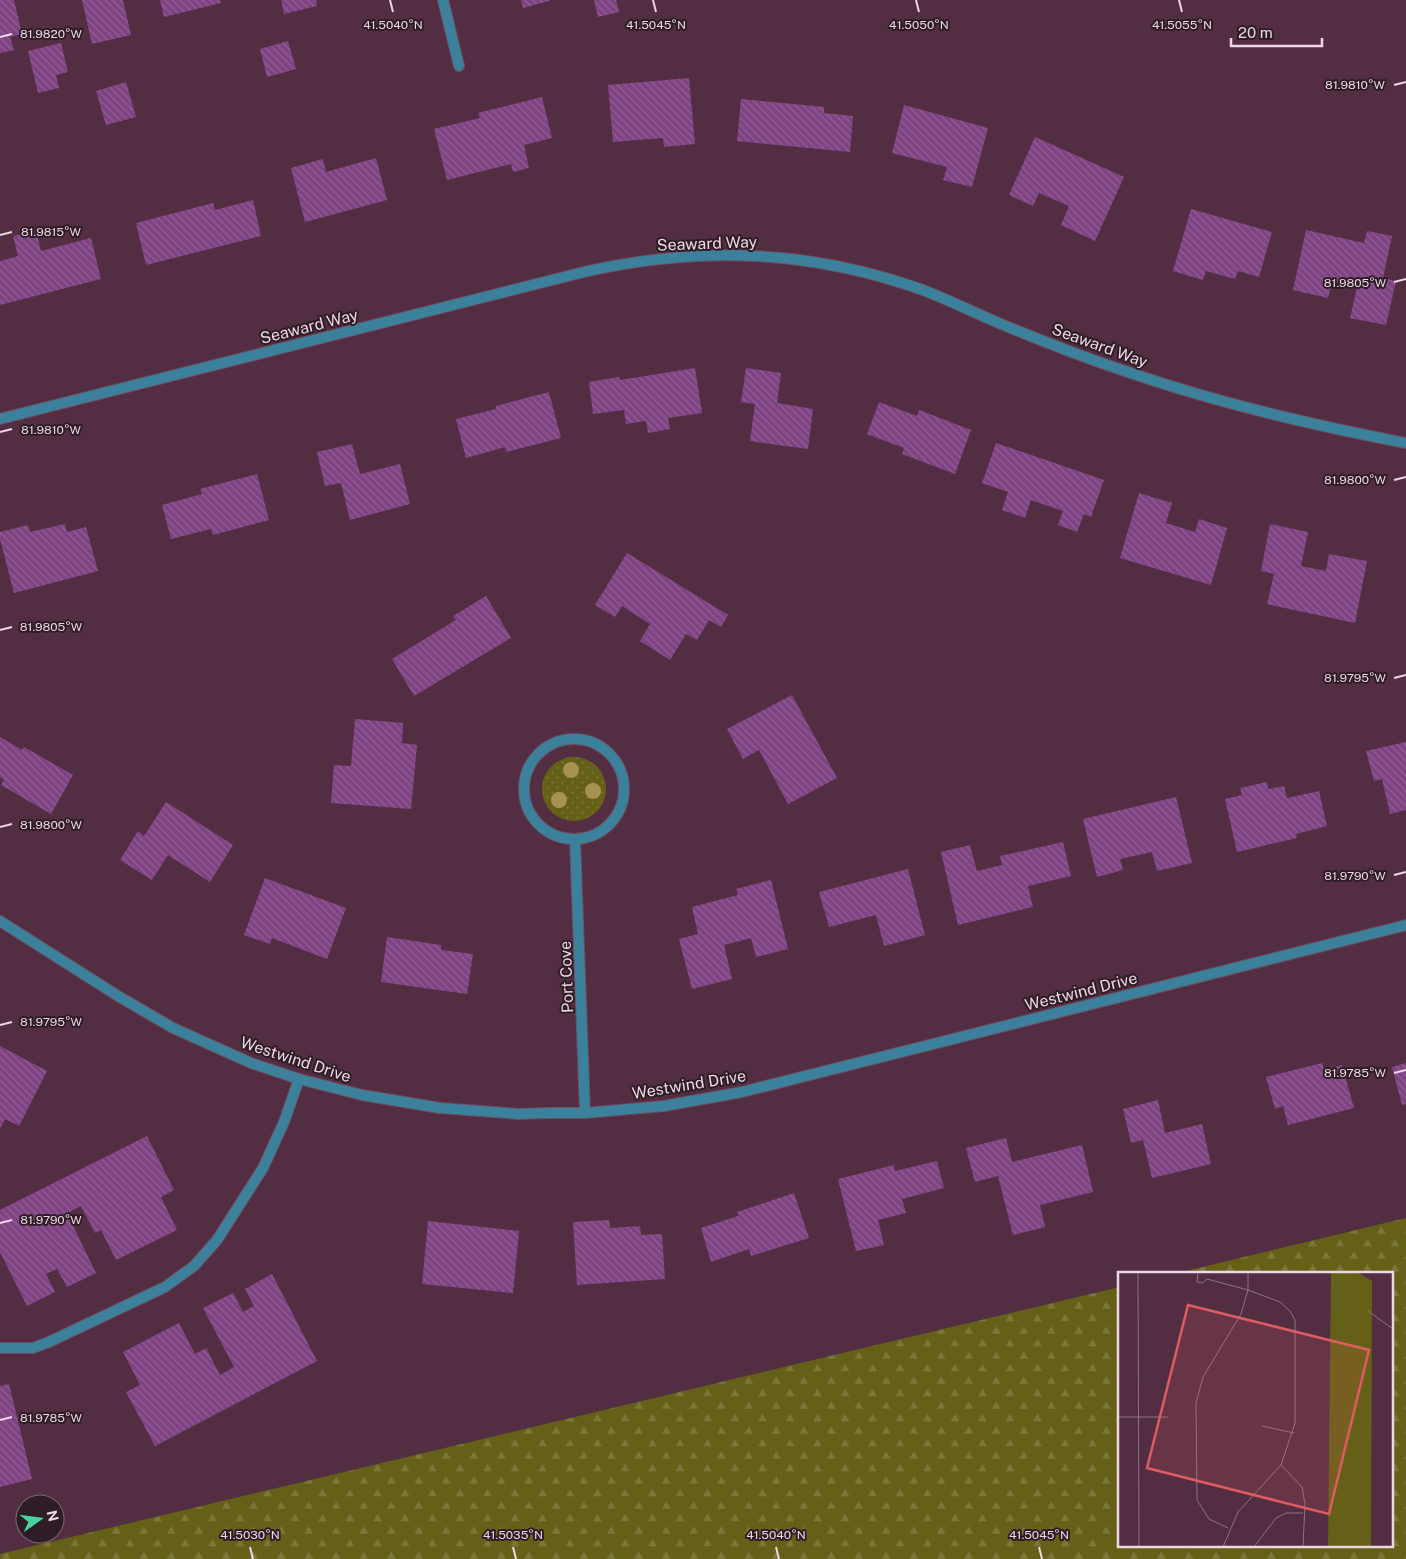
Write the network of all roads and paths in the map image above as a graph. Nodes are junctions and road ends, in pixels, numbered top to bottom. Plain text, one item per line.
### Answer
1 (443, 0) edge
2 (459, 66) dead end
3 (0, 419) edge
4 (1406, 443) edge
5 (575, 839) junction
6 (0, 921) edge
7 (1406, 925) edge
8 (299, 1078) junction
9 (585, 1113) junction
10 (0, 1348) edge

1 - 2 street
3 - 4 street, Seaward Way
5 - 5 street
5 - 9 street, Port Cove
6 - 8 street, Westwind Drive
7 - 9 street, Westwind Drive
8 - 9 street, Westwind Drive
8 - 10 street

